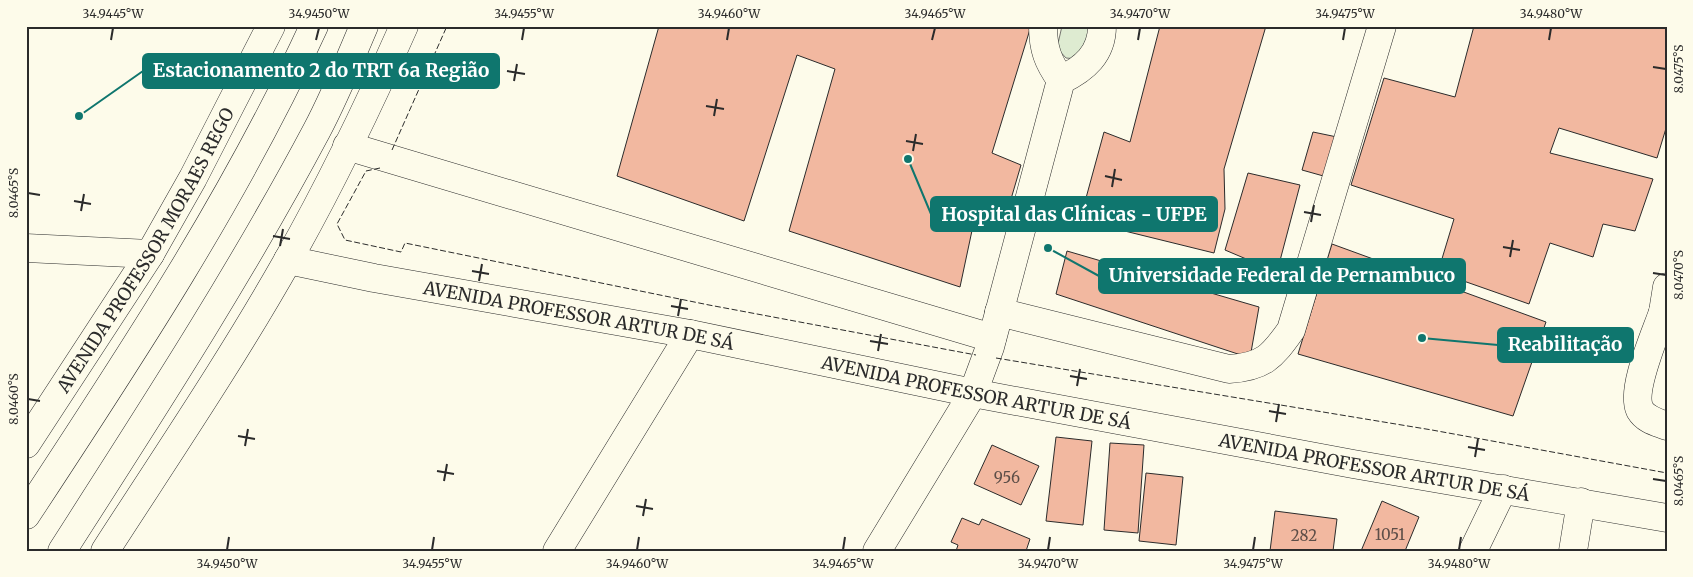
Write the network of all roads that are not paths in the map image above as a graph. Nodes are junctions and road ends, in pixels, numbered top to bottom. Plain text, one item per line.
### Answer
1 (271, 26) edge
2 (314, 26) edge
3 (364, 26) edge
4 (404, 26) edge
5 (1044, 26) edge
6 (1102, 26) edge
7 (1382, 26) edge
8 (1061, 80) junction
9 (347, 146) junction
10 (26, 248) edge
11 (150, 254) junction
12 (288, 260) junction
13 (1665, 304) edge
14 (996, 325) junction
15 (690, 334) junction
16 (973, 393) junction
17 (1667, 426) edge
18 (26, 444) edge
19 (1503, 489) junction
20 (1581, 502) junction
21 (26, 515) edge
22 (1667, 518) edge
23 (62, 551) edge
24 (105, 551) edge
25 (557, 551) edge
26 (877, 551) edge
27 (1473, 551) edge
28 (1572, 551) edge

1 - 11 main road, AVENIDA PROFESSOR MORAES REGO
2 - 21 main road
3 - 23 main road
4 - 9 main road
5 - 8 main road
6 - 8 main road
7 - 14 main road
8 - 14 main road
9 - 12 main road
9 - 14 main road
10 - 11 main road
11 - 18 main road, AVENIDA PROFESSOR MORAES REGO
12 - 15 main road, AVENIDA PROFESSOR ARTUR DE SÁ
12 - 24 main road
13 - 17 main road
14 - 16 main road
15 - 16 main road, AVENIDA PROFESSOR ARTUR DE SÁ
15 - 25 main road
16 - 19 main road, AVENIDA PROFESSOR ARTUR DE SÁ
16 - 26 main road
19 - 20 main road, AVENIDA PROFESSOR ARTUR DE SÁ
19 - 27 main road
20 - 22 main road, AVENIDA PROFESSOR ARTUR DE SÁ
20 - 28 main road

